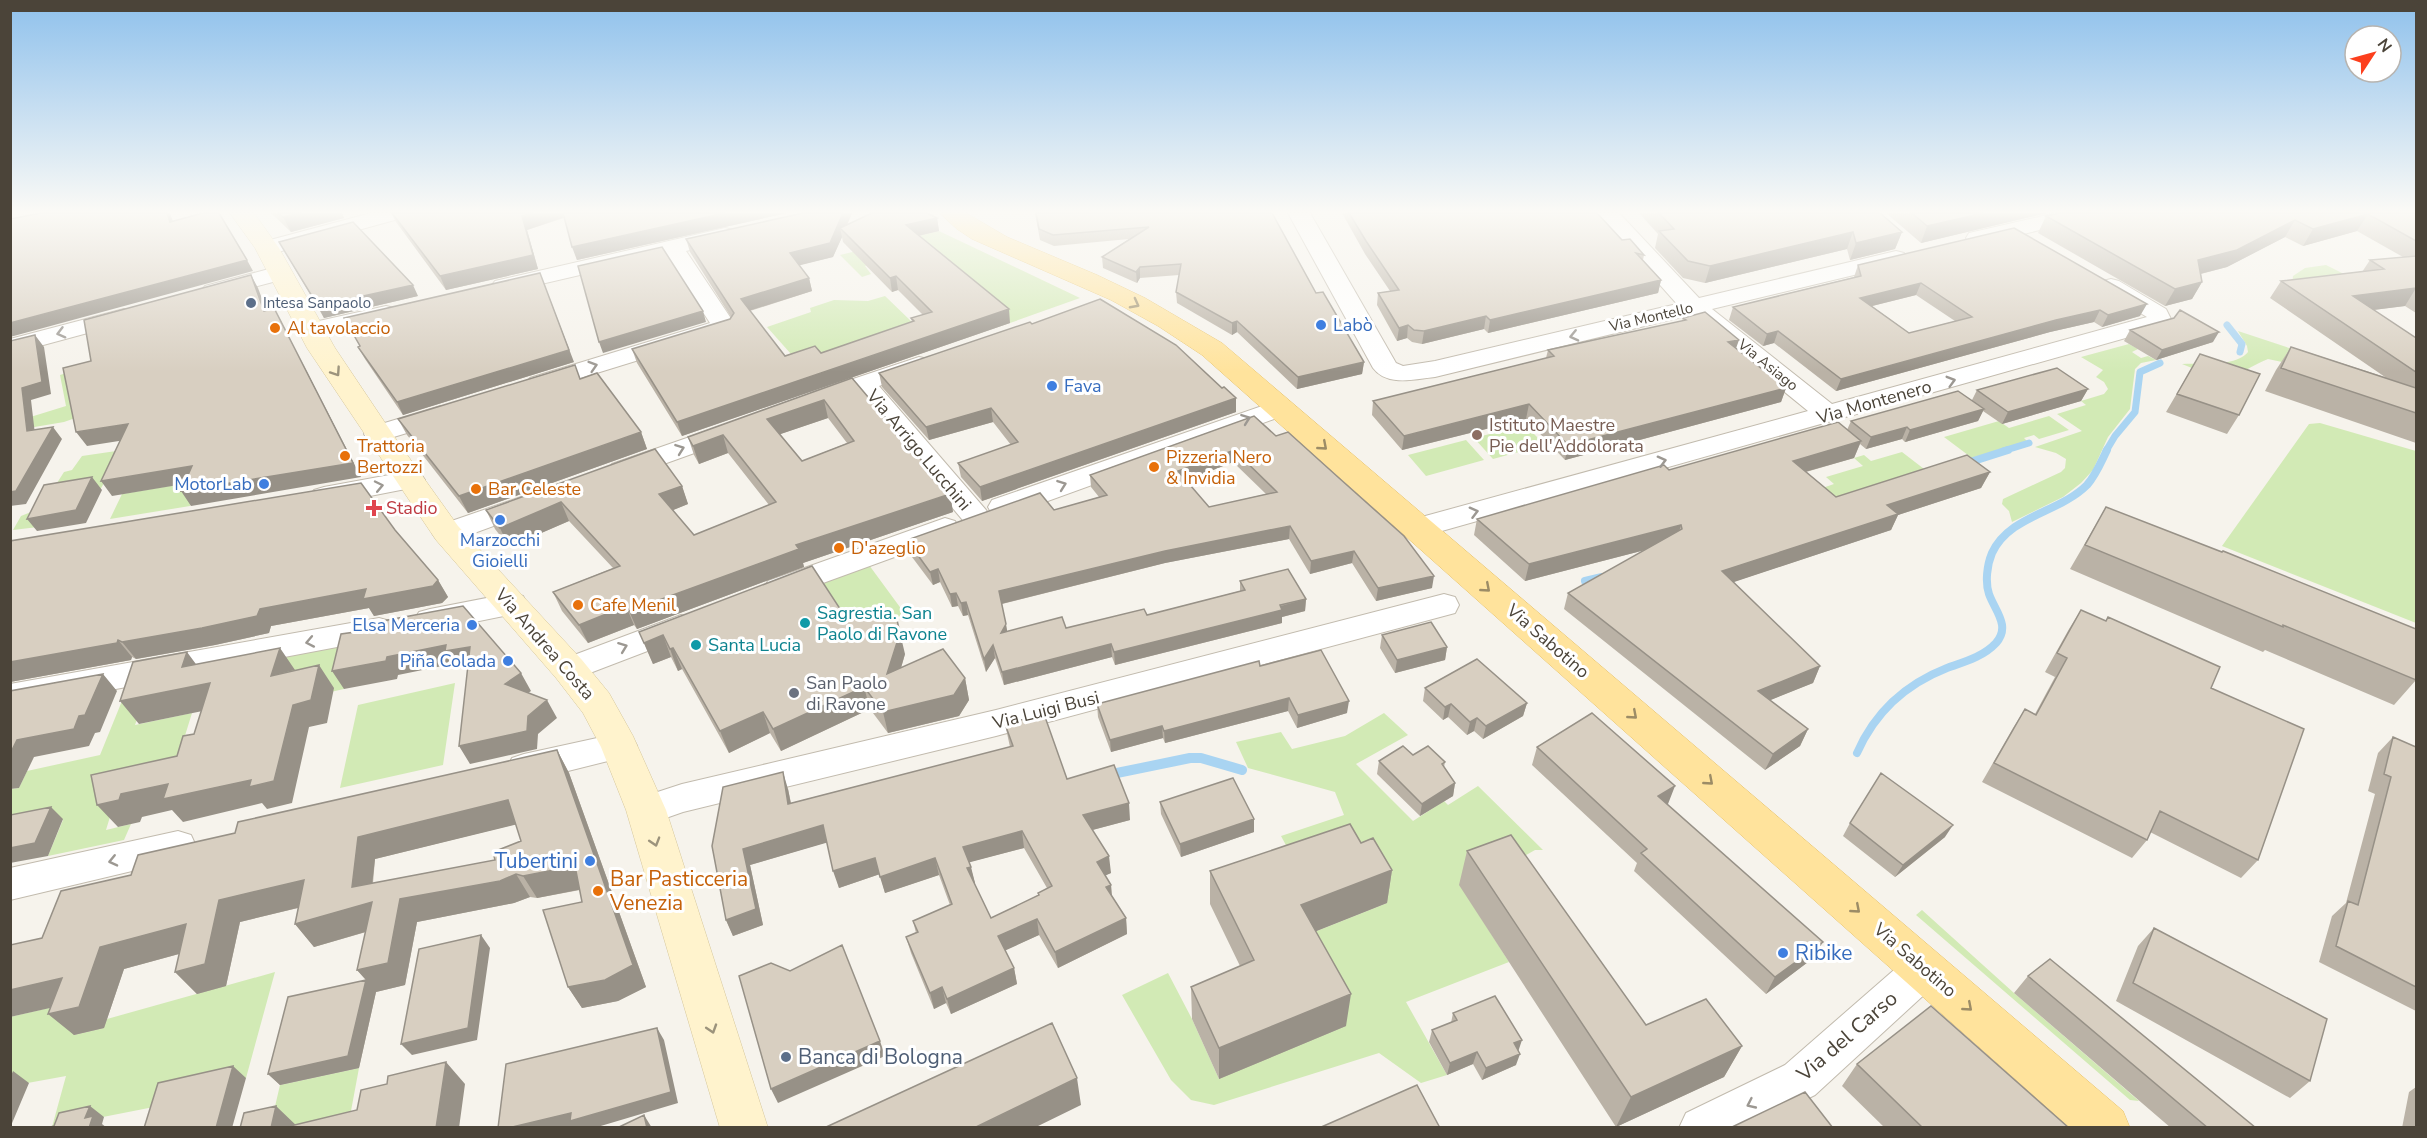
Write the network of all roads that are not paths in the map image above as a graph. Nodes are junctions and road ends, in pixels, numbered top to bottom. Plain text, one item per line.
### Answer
1 (260, 266) edge
2 (276, 266) edge
3 (588, 266) edge
4 (685, 266) edge
5 (1057, 266) edge
6 (1329, 266) edge
7 (1656, 266) edge
8 (1865, 266) edge
9 (2091, 275) edge
10 (484, 290) edge
11 (197, 296) edge
12 (1694, 307) junction
13 (403, 309) edge
14 (141, 311) edge
15 (310, 330) junction
16 (10, 347) edge
17 (941, 356) edge
18 (862, 383) junction
19 (511, 392) edge
20 (467, 406) edge
21 (795, 407) edge
22 (1279, 408) junction
23 (1829, 415) junction
24 (750, 423) edge
25 (377, 434) junction
26 (411, 480) junction
27 (594, 480) edge
28 (549, 496) edge
29 (301, 500) edge
30 (976, 517) junction
31 (1417, 528) junction
32 (447, 533) junction
33 (757, 597) edge
34 (512, 604) junction
35 (1444, 606) dead end
36 (703, 617) edge
37 (569, 669) junction
38 (10, 698) edge
39 (620, 746) junction
40 (494, 774) edge
41 (646, 810) junction
42 (206, 840) edge
43 (10, 885) edge
44 (1924, 969) junction
45 (744, 1128) edge
46 (1701, 1128) edge
47 (2106, 1128) edge

1 - 11 street
2 - 15 main road, Via Andrea Costa
3 - 10 street
19 -> 4 street
5 -> 22 main road, Via Sabotino
12 -> 6 street, Via Montello
7 - 12 street, Via Asiago
8 - 12 street, Via Montello
23 -> 9 street, Via Montenero
12 - 23 street, Via Asiago
13 - 15 street
14 -> 16 street
15 -> 25 main road, Via Andrea Costa
17 - 18 street
18 - 21 street
18 - 30 street, Via Arrigo Lucchini
20 - 25 street
30 -> 22 street
22 -> 31 main road, Via Sabotino
31 -> 23 street, Via Montenero
27 -> 24 street
25 - 26 main road, Via Andrea Costa
29 -> 26 street
26 - 32 main road, Via Andrea Costa
28 - 32 street
30 - 33 street
31 -> 44 main road, Via Sabotino
32 - 34 main road, Via Andrea Costa
34 - 37 main road, Via Andrea Costa
34 -> 38 street
35 - 41 street, Via Luigi Busi
37 -> 36 street
37 - 39 main road, Via Andrea Costa
39 - 40 street
39 - 41 main road, Via Andrea Costa
41 -> 45 main road, Via Andrea Costa
42 -> 43 street
44 -> 46 street, Via del Carso
44 -> 47 main road, Via Sabotino

